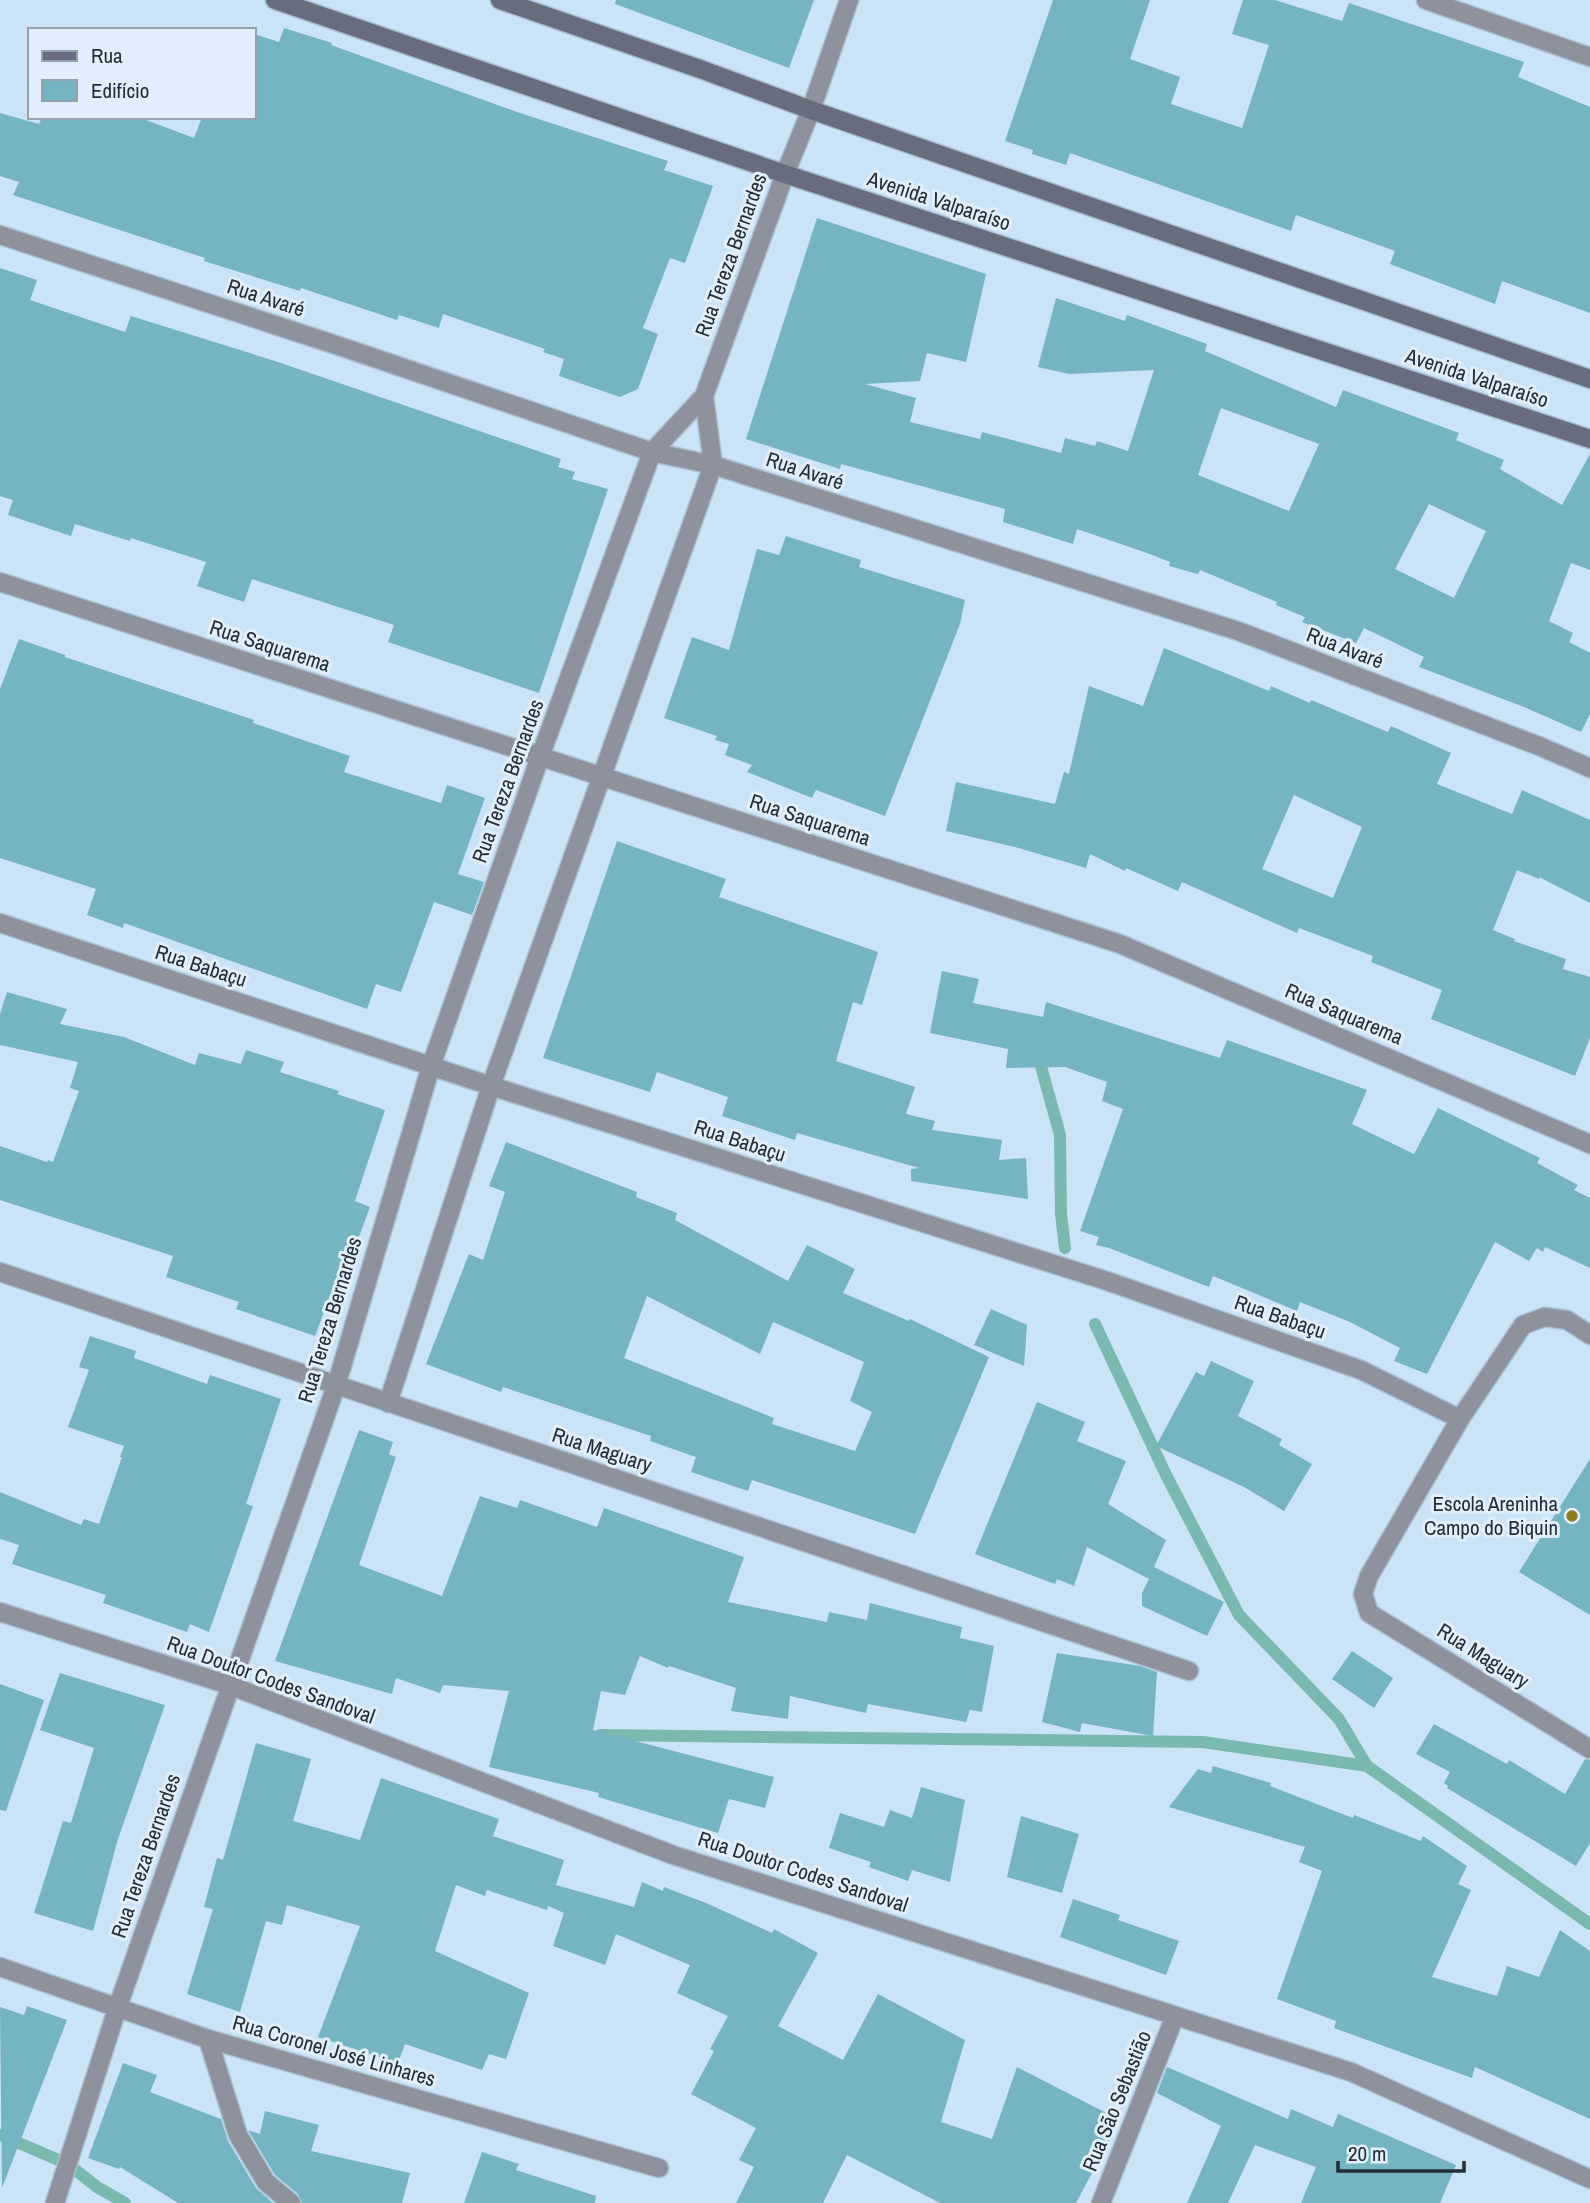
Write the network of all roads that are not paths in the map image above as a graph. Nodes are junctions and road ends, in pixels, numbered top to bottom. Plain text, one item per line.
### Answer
1 (275, 0) edge
2 (500, 0) edge
3 (849, 0) edge
4 (1426, 0) edge
5 (1590, 57) edge
6 (811, 110) junction
7 (785, 174) junction
8 (0, 235) edge
9 (1590, 379) edge
10 (704, 396) junction
11 (1590, 439) edge
12 (652, 452) junction
13 (713, 466) junction
14 (0, 582) edge
15 (540, 757) junction
16 (1590, 768) edge
17 (601, 777) junction
18 (0, 923) edge
19 (430, 1066) junction
20 (491, 1086) junction
21 (1590, 1144) edge
22 (0, 1272) edge
23 (1590, 1335) edge
24 (336, 1385) junction
25 (388, 1403) junction
26 (1460, 1419) junction
27 (0, 1612) edge
28 (1189, 1671) dead end
29 (229, 1685) junction
30 (1590, 1749) edge
31 (0, 1967) edge
32 (117, 2009) junction
33 (1175, 2016) junction
34 (208, 2039) junction
35 (659, 2168) dead end
36 (1590, 2179) edge
37 (55, 2203) edge
38 (291, 2203) edge
39 (1101, 2203) edge

1 - 7 main road, Avenida Valparaíso
2 - 6 main road, Avenida Valparaíso
3 - 6 street, Rua Tereza Bernardes
4 - 5 street
6 - 7 street, Rua Tereza Bernardes
6 - 9 main road, Avenida Valparaíso
7 - 10 street, Rua Tereza Bernardes
7 - 11 main road, Avenida Valparaíso
8 - 12 street, Rua Avaré
10 - 12 street
10 - 13 street, Rua Tereza Bernardes
12 - 13 street, Rua Avaré
12 - 15 street, Rua Tereza Bernardes
13 - 16 street, Rua Avaré
13 - 17 street, Rua Tereza Bernardes
14 - 15 street, Rua Saquarema
15 - 17 street, Rua Saquarema
15 - 19 street, Rua Tereza Bernardes
17 - 20 street, Rua Tereza Bernardes
17 - 21 street, Rua Saquarema
18 - 19 street, Rua Babaçu
19 - 20 street, Rua Babaçu
19 - 24 street, Rua Tereza Bernardes
20 - 25 street, Rua Tereza Bernardes
20 - 26 street, Rua Babaçu
22 - 24 street, Rua Maguary
23 - 26 street
24 - 25 street, Rua Maguary
24 - 29 street, Rua Tereza Bernardes
25 - 28 street, Rua Maguary
26 - 30 street, Rua Maguary
27 - 29 street, Rua Doutor Codes Sandoval
29 - 32 street, Rua Tereza Bernardes
29 - 33 street, Rua Doutor Codes Sandoval
31 - 32 street, Rua Coronel José Linhares
32 - 34 street, Rua Coronel José Linhares
32 - 37 street, Rua Tereza Bernardes
33 - 36 street, Rua Doutor Codes Sandoval
33 - 39 street, Rua São Sebastião
34 - 35 street, Rua Coronel José Linhares
34 - 38 street

